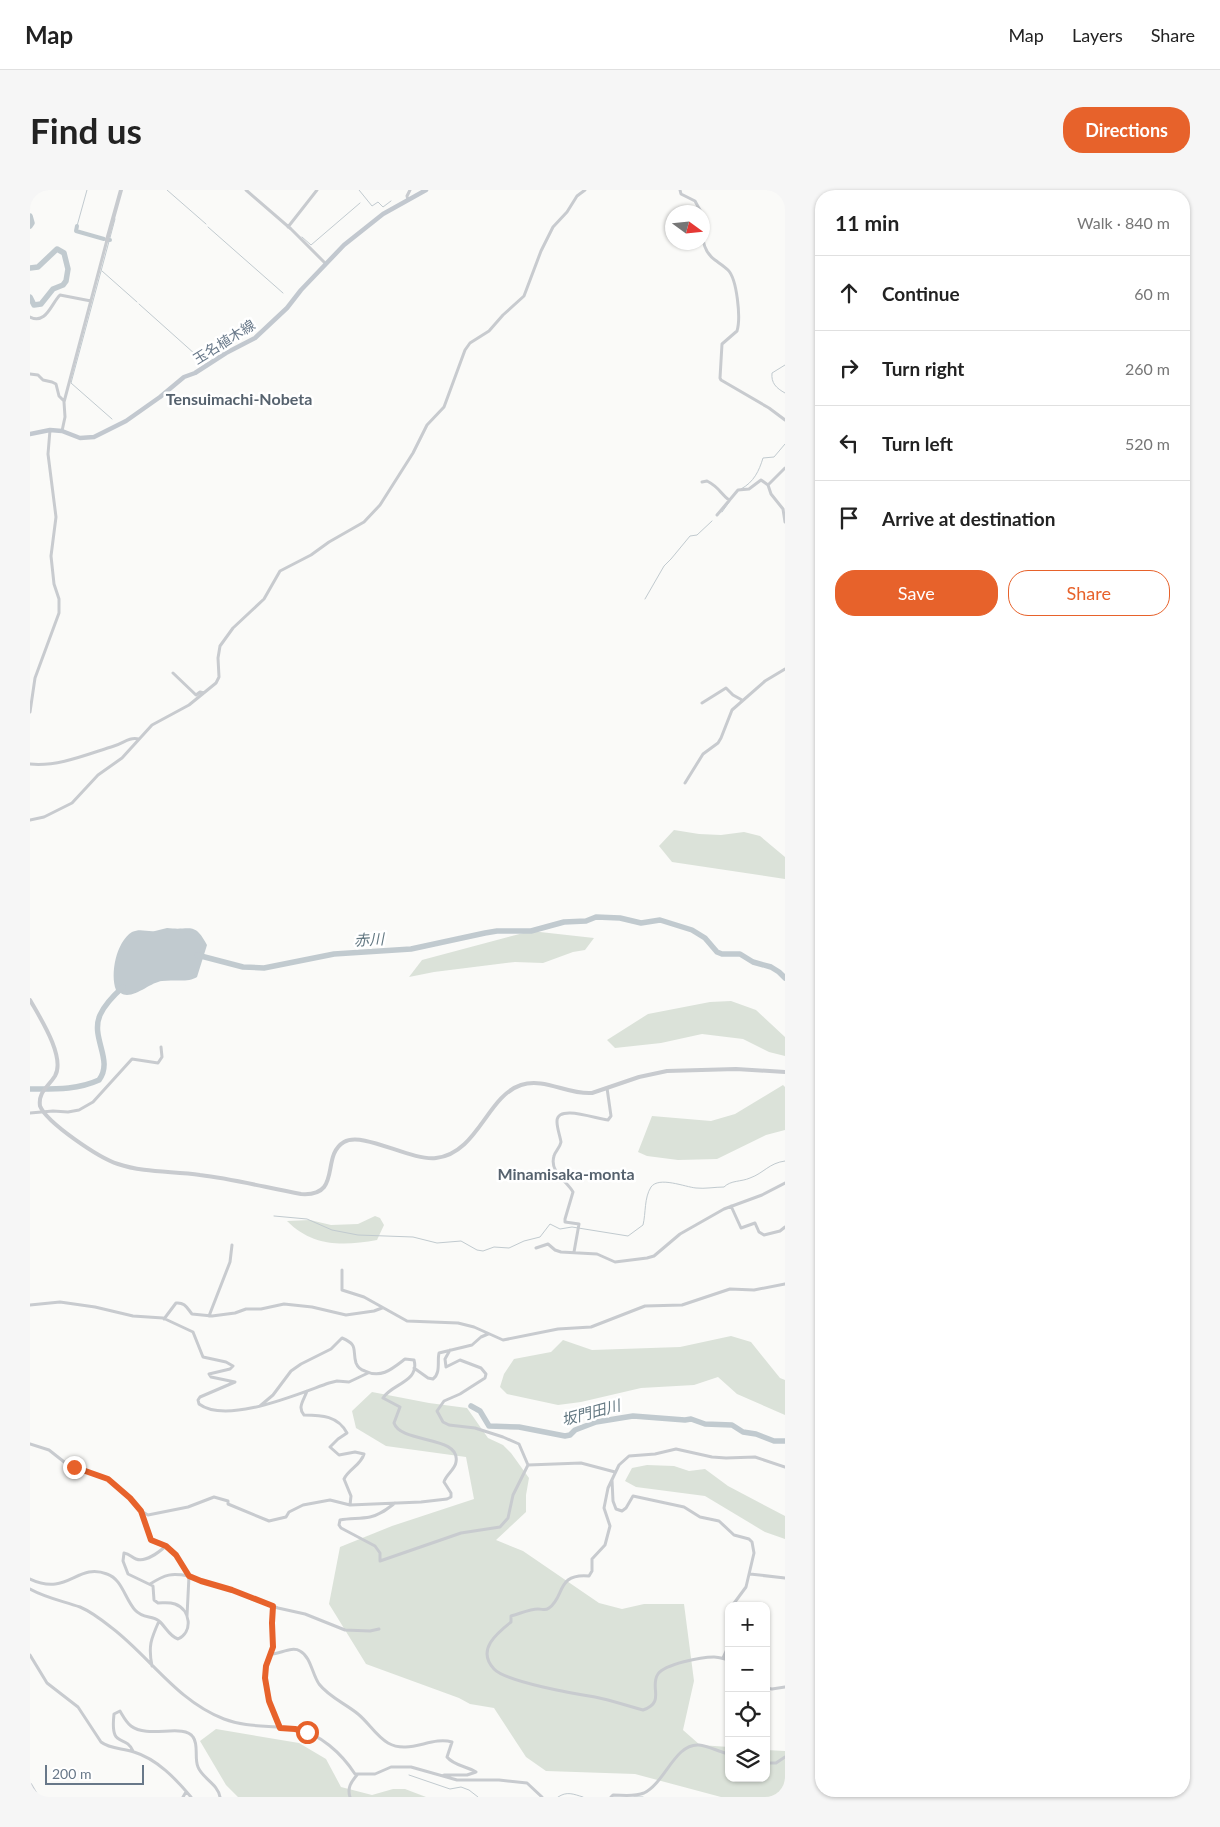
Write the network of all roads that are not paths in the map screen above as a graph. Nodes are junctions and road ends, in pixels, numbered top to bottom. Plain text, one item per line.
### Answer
1 (121, 190) edge
2 (246, 190) edge
3 (317, 190) edge
4 (410, 190) edge
5 (426, 190) edge
6 (585, 190) edge
7 (680, 190) edge
8 (409, 200) junction
9 (697, 205) edge
10 (288, 227) junction
11 (107, 240) joint
12 (705, 250) edge
13 (325, 263) junction
14 (91, 301) junction
15 (30, 317) edge
16 (30, 374) edge
17 (64, 402) junction
18 (785, 420) edge
19 (50, 430) junction
20 (62, 431) junction
21 (30, 434) edge
22 (785, 468) edge
23 (702, 482) dead end
24 (768, 485) junction
25 (729, 500) junction
26 (717, 515) dead end
27 (785, 522) edge
28 (785, 669) edge
29 (173, 673) dead end
30 (205, 693) junction
31 (742, 700) junction
32 (702, 703) dead end
33 (30, 712) edge
34 (140, 739) junction
35 (30, 764) edge
36 (685, 783) dead end
37 (30, 820) edge
38 (30, 1000) edge
39 (161, 1047) dead end
40 (785, 1072) edge
41 (607, 1088) junction
42 (43, 1112) junction
43 (30, 1113) edge
44 (785, 1183) edge
45 (731, 1206) junction
46 (785, 1227) edge
47 (232, 1246) dead end
48 (536, 1248) dead end
49 (574, 1252) junction
50 (342, 1270) dead end
51 (785, 1284) edge
52 (30, 1305) edge
53 (382, 1308) junction
54 (209, 1316) junction
55 (164, 1319) junction
56 (488, 1334) junction
57 (450, 1350) junction
58 (414, 1368) junction
59 (368, 1372) junction
60 (307, 1391) junction
61 (260, 1406) junction
62 (30, 1444) edge
63 (528, 1465) junction
64 (785, 1467) edge
65 (615, 1472) junction
66 (612, 1480) junction
67 (396, 1503) junction
68 (350, 1505) junction
69 (141, 1511) junction
70 (166, 1546) junction
71 (750, 1574) junction
72 (189, 1576) junction
73 (785, 1578) edge
74 (30, 1579) edge
75 (150, 1584) junction
76 (30, 1588) edge
77 (735, 1602) edge
78 (273, 1606) junction
79 (187, 1618) junction
80 (159, 1621) junction
81 (379, 1629) dead end
82 (728, 1647) edge
83 (271, 1654) junction
84 (30, 1655) edge
85 (723, 1658) joint
86 (152, 1666) junction
87 (785, 1687) edge
88 (770, 1689) edge
89 (280, 1728) junction
90 (133, 1752) junction
91 (725, 1753) edge
92 (785, 1757) edge
93 (770, 1763) edge
94 (436, 1774) junction
95 (357, 1775) junction
96 (30, 1785) edge
97 (186, 1792) junction
98 (37, 1797) edge
99 (183, 1797) edge
100 (191, 1797) edge
101 (220, 1797) edge
102 (350, 1797) edge
103 (542, 1797) edge
104 (611, 1797) edge

1 - 11 street
2 - 10 street
3 - 10 street
4 - 8 street
5 - 8 main road, 玉名植木線
6 - 30 street
7 - 9 street
8 - 13 main road, 玉名植木線
10 - 13 street
11 - 14 street
12 - 18 street
13 - 20 main road, 玉名植木線
14 - 15 street
14 - 17 street
16 - 17 street
17 - 20 street
19 - 20 main road, 玉名植木線
19 - 21 main road, 玉名植木線
19 - 33 street
22 - 24 street
23 - 25 street
24 - 25 street
24 - 27 street
25 - 26 street
28 - 31 street
29 - 30 street
30 - 34 street
31 - 32 street
31 - 36 street
34 - 35 street
34 - 37 street
38 - 42 street
39 - 42 street
40 - 41 street
41 - 42 street
41 - 49 street
42 - 43 street
44 - 45 street
45 - 46 street
45 - 49 street
47 - 54 street
48 - 49 street
50 - 53 street
51 - 56 street
52 - 55 street
53 - 54 street
53 - 56 street
54 - 55 street
55 - 61 street
56 - 57 street
57 - 58 street
57 - 63 street
58 - 59 street
58 - 67 street
59 - 60 street
59 - 61 street
60 - 61 street
60 - 68 street
62 - 69 street
63 - 65 street
63 - 67 street
64 - 65 street
65 - 66 street
66 - 71 street
66 - 85 street
67 - 68 street
68 - 69 street
69 - 70 street
70 - 72 street
70 - 75 street
71 - 73 street
71 - 77 street
72 - 75 street
72 - 78 street
72 - 79 street
74 - 80 street
75 - 79 street
76 - 86 street
78 - 81 street
78 - 83 street
79 - 80 street
80 - 86 street
82 - 85 street
83 - 89 street
83 - 94 street
84 - 90 street
86 - 89 street
87 - 88 street
89 - 95 street
90 - 97 street
90 - 101 street
91 - 104 street
92 - 93 street
94 - 95 street
94 - 103 street
95 - 102 street
96 - 98 main road
97 - 99 street
97 - 100 street

